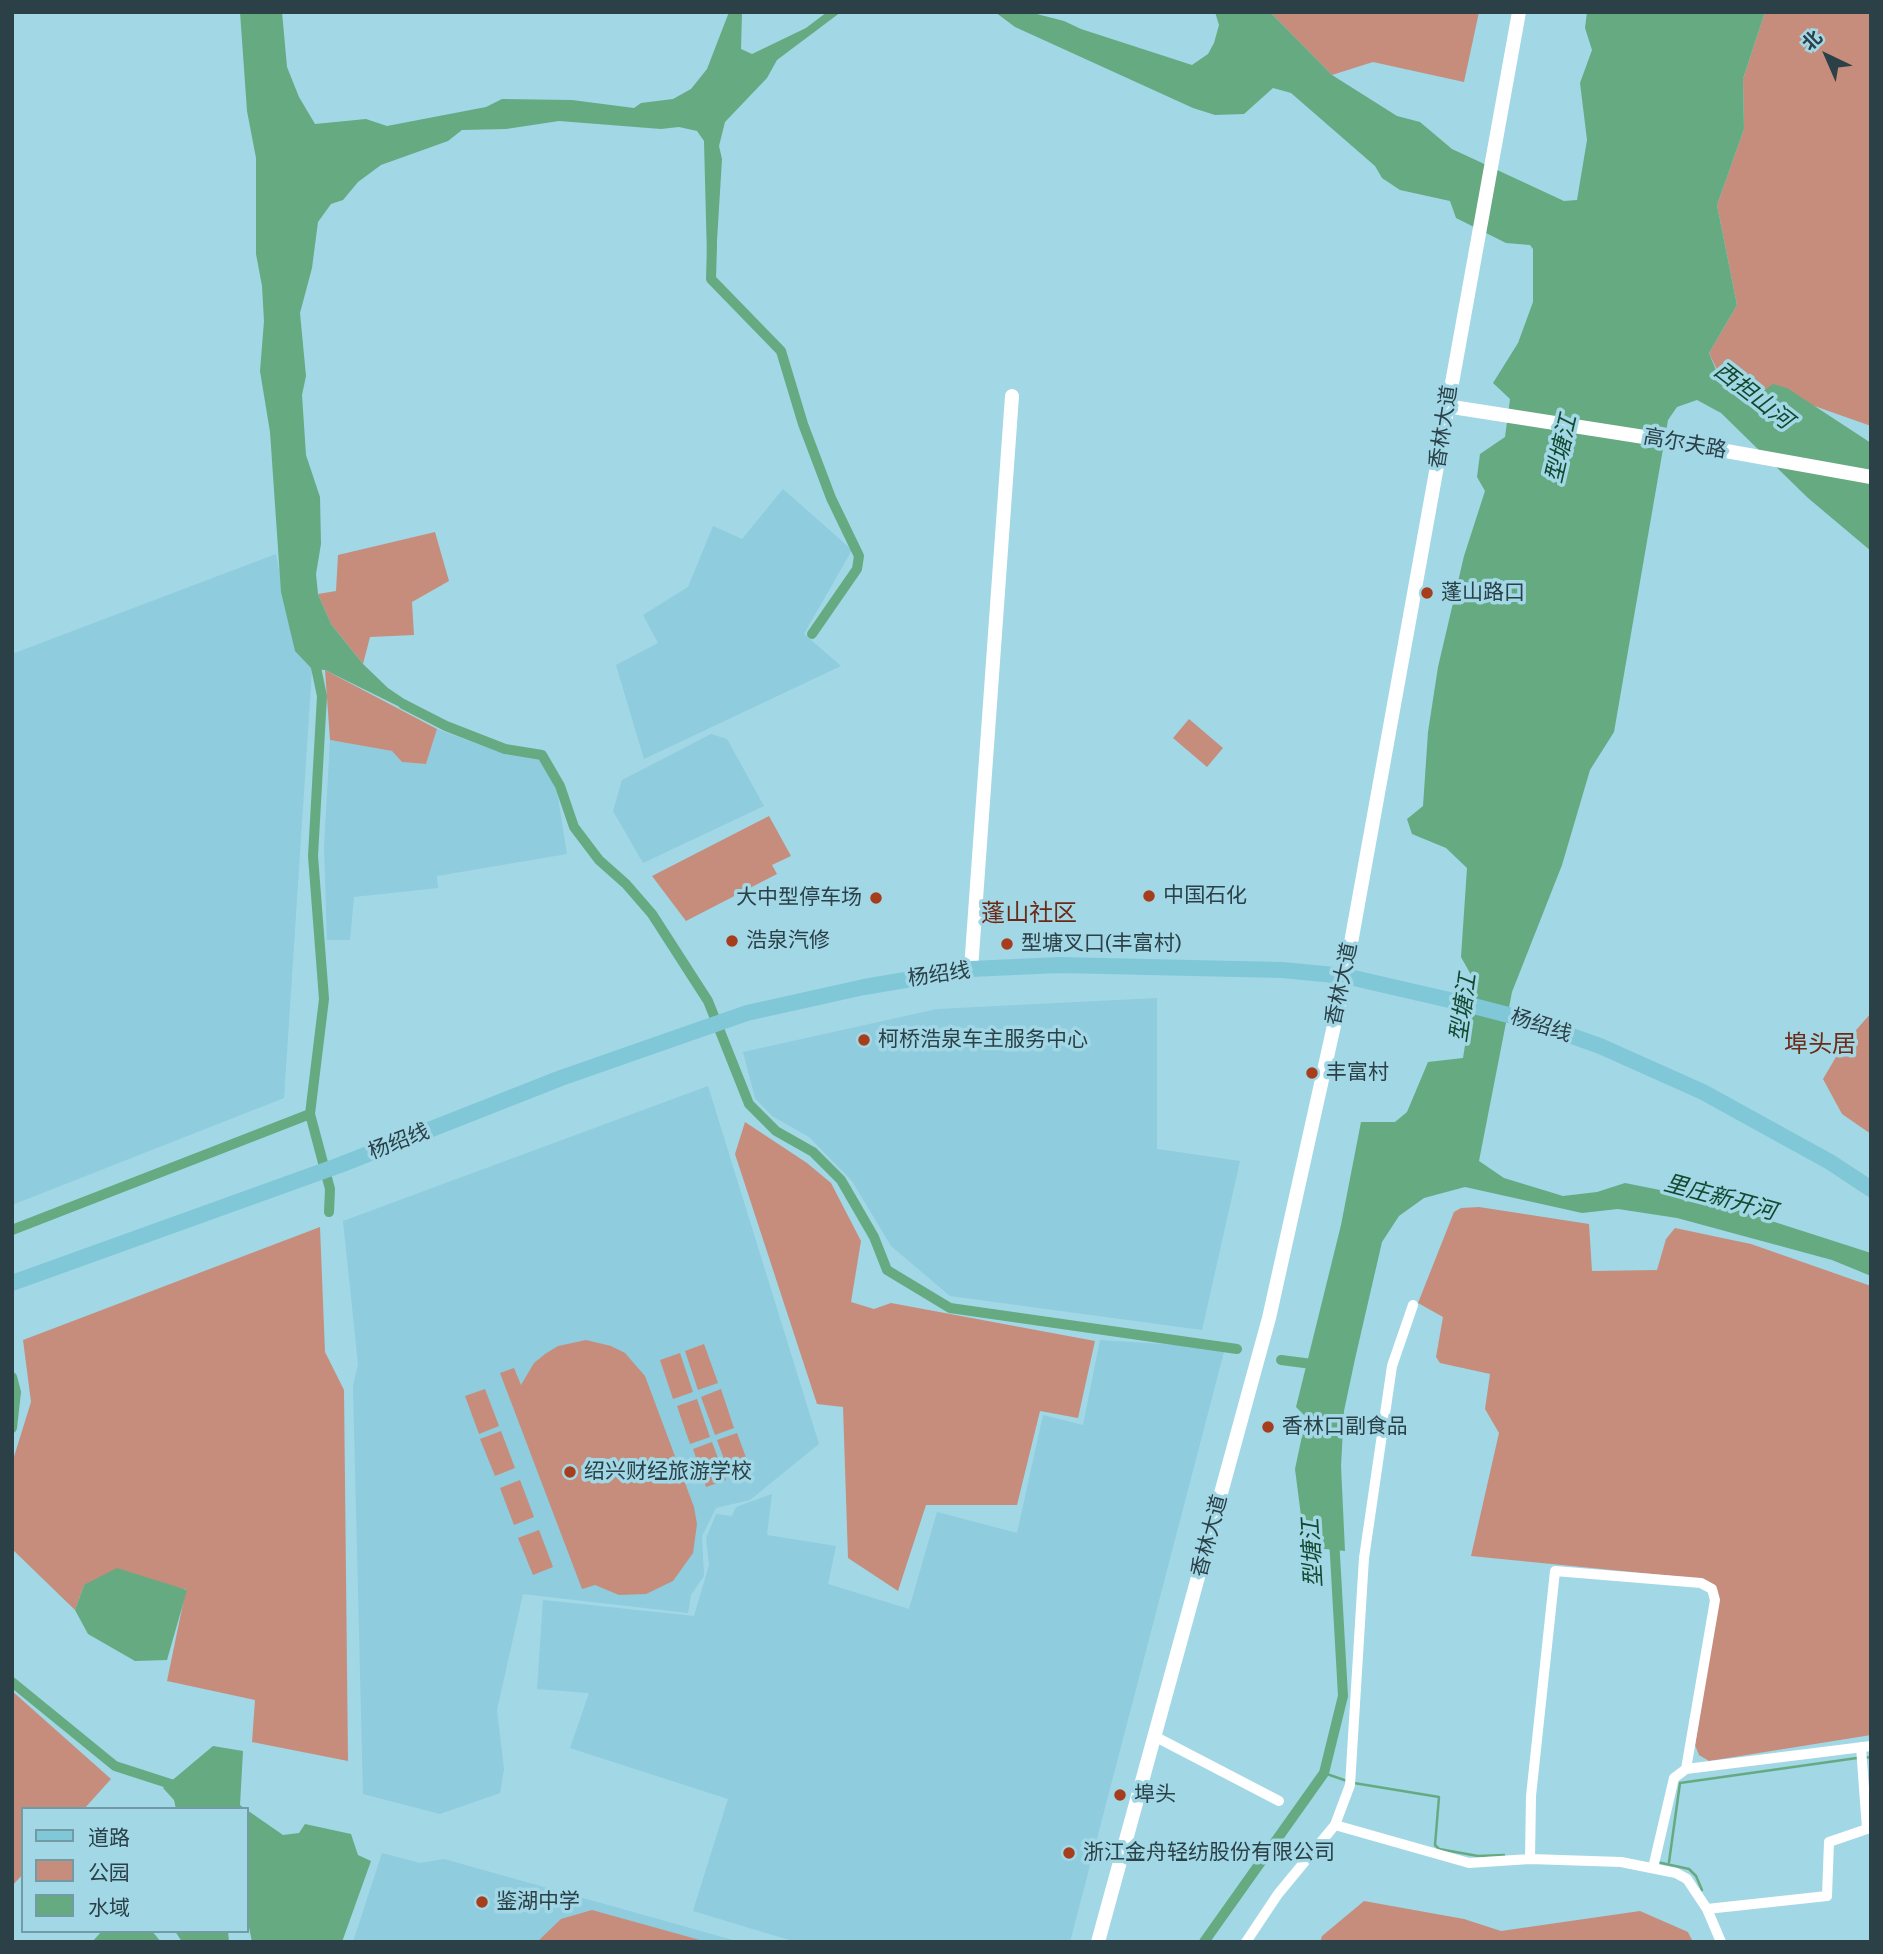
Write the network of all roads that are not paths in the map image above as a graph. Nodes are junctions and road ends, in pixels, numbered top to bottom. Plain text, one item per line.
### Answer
1 (1519, 12) edge
2 (1012, 397) dead end
3 (1446, 407) junction
4 (1871, 477) edge
5 (971, 969) junction
6 (1345, 976) junction
7 (1871, 1189) edge
8 (12, 1283) edge
9 (1413, 1305) dead end
10 (1154, 1736) junction
11 (1866, 1746) edge
12 (1686, 1769) junction
13 (1279, 1801) dead end
14 (1335, 1825) junction
15 (1530, 1854) junction
16 (1655, 1863) junction
17 (1707, 1909) junction
18 (1098, 1942) edge
19 (1246, 1942) edge
20 (1721, 1942) edge

1 - 3 street, 香林大道
2 - 5 street
3 - 4 street, 高尔夫路
3 - 6 street, 香林大道
5 - 6 main road, 杨绍线
5 - 8 main road, 杨绍线
6 - 7 main road, 杨绍线
6 - 10 street, 香林大道
9 - 14 street
10 - 13 street
10 - 18 street, 香林大道
11 - 12 street
11 - 17 street
12 - 15 street
12 - 16 street
14 - 15 street
14 - 19 street
15 - 16 street
16 - 17 street
17 - 20 street

